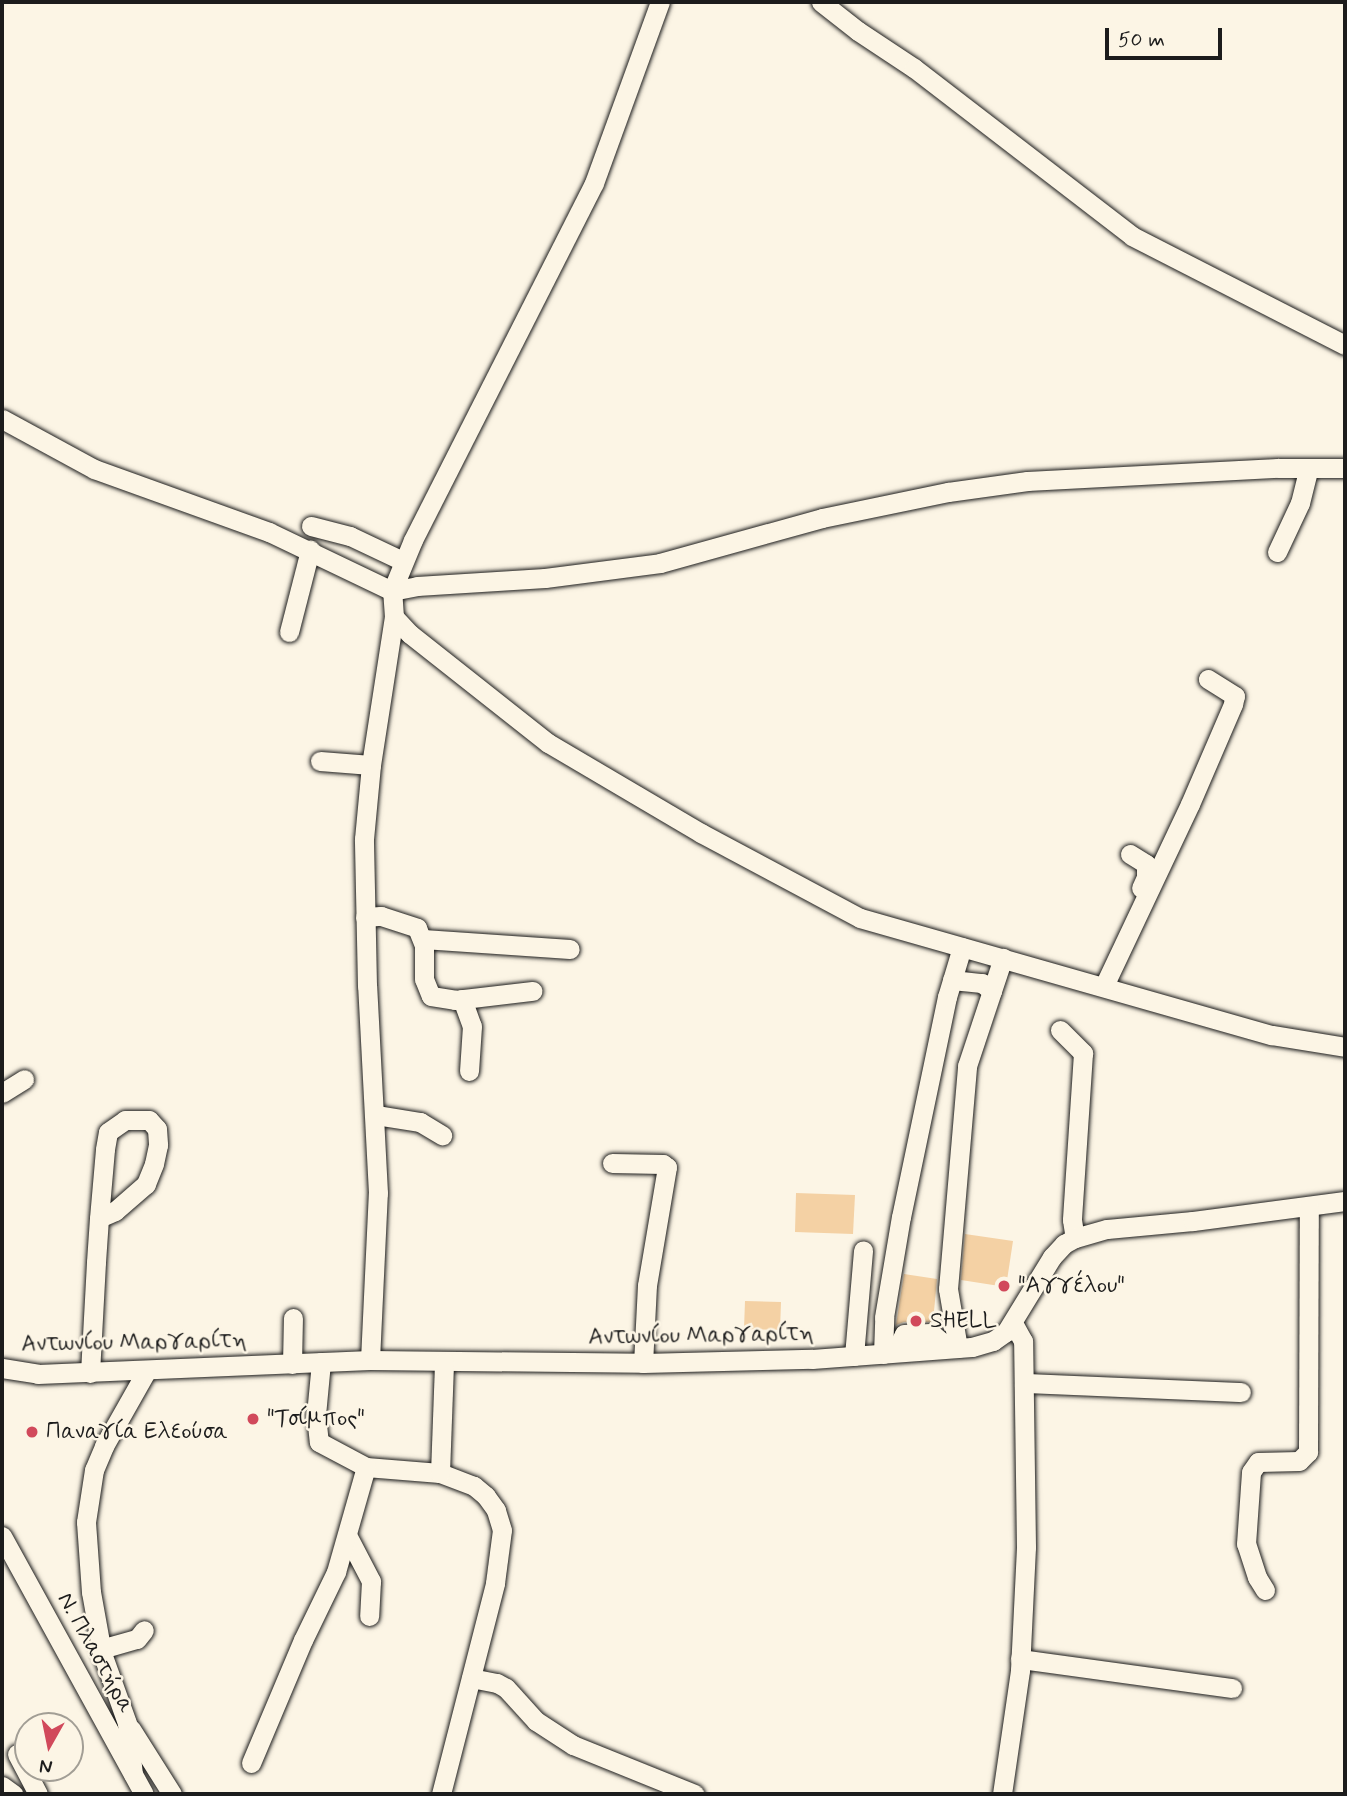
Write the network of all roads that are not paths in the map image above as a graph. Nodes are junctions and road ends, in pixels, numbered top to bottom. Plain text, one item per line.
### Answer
1 (660, 2) edge
2 (821, 2) edge
3 (1343, 338) edge
4 (2, 419) edge
5 (1309, 468) junction
6 (1345, 468) edge
7 (311, 526) dead end
8 (310, 550) junction
9 (1277, 552) dead end
10 (403, 561) junction
11 (392, 592) junction
12 (394, 617) junction
13 (289, 632) dead end
14 (1208, 679) dead end
15 (320, 761) dead end
16 (370, 765) junction
17 (1130, 854) dead end
18 (365, 917) junction
19 (423, 939) junction
20 (962, 947) junction
21 (570, 949) dead end
22 (1003, 958) junction
23 (952, 979) junction
24 (1099, 985) junction
25 (532, 991) dead end
26 (992, 991) junction
27 (462, 999) junction
28 (1060, 1030) dead end
29 (1345, 1047) edge
30 (934, 1060) junction
31 (967, 1066) junction
32 (469, 1072) dead end
33 (24, 1079) dead end
34 (2, 1093) edge
35 (376, 1115) junction
36 (442, 1135) dead end
37 (612, 1164) dead end
38 (1345, 1200) edge
39 (1310, 1206) junction
40 (99, 1218) junction
41 (1075, 1238) junction
42 (863, 1250) dead end
43 (293, 1318) dead end
44 (1013, 1323) junction
45 (951, 1345) junction
46 (891, 1349) junction
47 (854, 1356) junction
48 (370, 1360) junction
49 (321, 1362) junction
50 (444, 1362) junction
51 (643, 1363) junction
52 (292, 1364) junction
53 (2, 1368) edge
54 (147, 1370) junction
55 (90, 1373) junction
56 (1024, 1383) junction
57 (1241, 1392) dead end
58 (366, 1467) junction
59 (440, 1473) junction
60 (2, 1536) edge
61 (348, 1537) junction
62 (1265, 1590) dead end
63 (369, 1616) dead end
64 (144, 1630) dead end
65 (101, 1648) junction
66 (1020, 1659) junction
67 (471, 1678) junction
68 (1232, 1688) dead end
69 (127, 1723) junction
70 (251, 1763) dead end
71 (133, 1774) junction
72 (2, 1786) edge
73 (13, 1794) edge
74 (144, 1794) edge
75 (172, 1794) edge
76 (441, 1794) edge
77 (694, 1794) edge
78 (1002, 1794) edge

1 - 10 street
2 - 3 street
4 - 8 street
5 - 6 street
5 - 9 street
5 - 11 street
7 - 10 street
8 - 11 street
8 - 13 street
10 - 11 street
11 - 12 street
12 - 16 street
12 - 20 street
14 - 24 street
15 - 16 street
16 - 18 street
17 - 24 street
18 - 19 street
18 - 35 street
19 - 21 street
19 - 27 street
20 - 22 street
20 - 23 street
22 - 24 street
22 - 26 street
23 - 26 street
23 - 30 street
24 - 29 street
25 - 27 street
26 - 31 street
27 - 32 street
28 - 41 street
30 - 31 street
30 - 46 street
31 - 45 street
33 - 34 street
35 - 36 street
35 - 48 street
37 - 51 street
38 - 39 street, Αντωνίου Μαργαρίτη
39 - 41 street, Αντωνίου Μαργαρίτη
39 - 62 street
40 - 40 street
40 - 55 street
41 - 44 street, Αντωνίου Μαργαρίτη
42 - 47 street
43 - 52 street
44 - 45 street, Αντωνίου Μαργαρίτη
44 - 56 street
45 - 46 street, Αντωνίου Μαργαρίτη
46 - 47 street, Αντωνίου Μαργαρίτη
47 - 51 street, Αντωνίου Μαργαρίτη
48 - 49 street, Αντωνίου Μαργαρίτη
48 - 50 street, Αντωνίου Μαργαρίτη
49 - 52 street, Αντωνίου Μαργαρίτη
49 - 58 street
50 - 51 street, Αντωνίου Μαργαρίτη
50 - 59 street
52 - 54 street, Αντωνίου Μαργαρίτη
53 - 55 street, Αντωνίου Μαργαρίτη
54 - 55 street, Αντωνίου Μαργαρίτη
54 - 65 street
56 - 57 street
56 - 66 street
58 - 59 street
58 - 61 street
59 - 67 street
60 - 71 street, Ν. Πλαστήρα
61 - 63 street
61 - 70 street
64 - 65 street
65 - 69 street
66 - 68 street
66 - 78 street
67 - 76 street
67 - 77 street
69 - 71 street
69 - 75 street
71 - 74 street, Ν. Πλαστήρα
72 - 73 street

